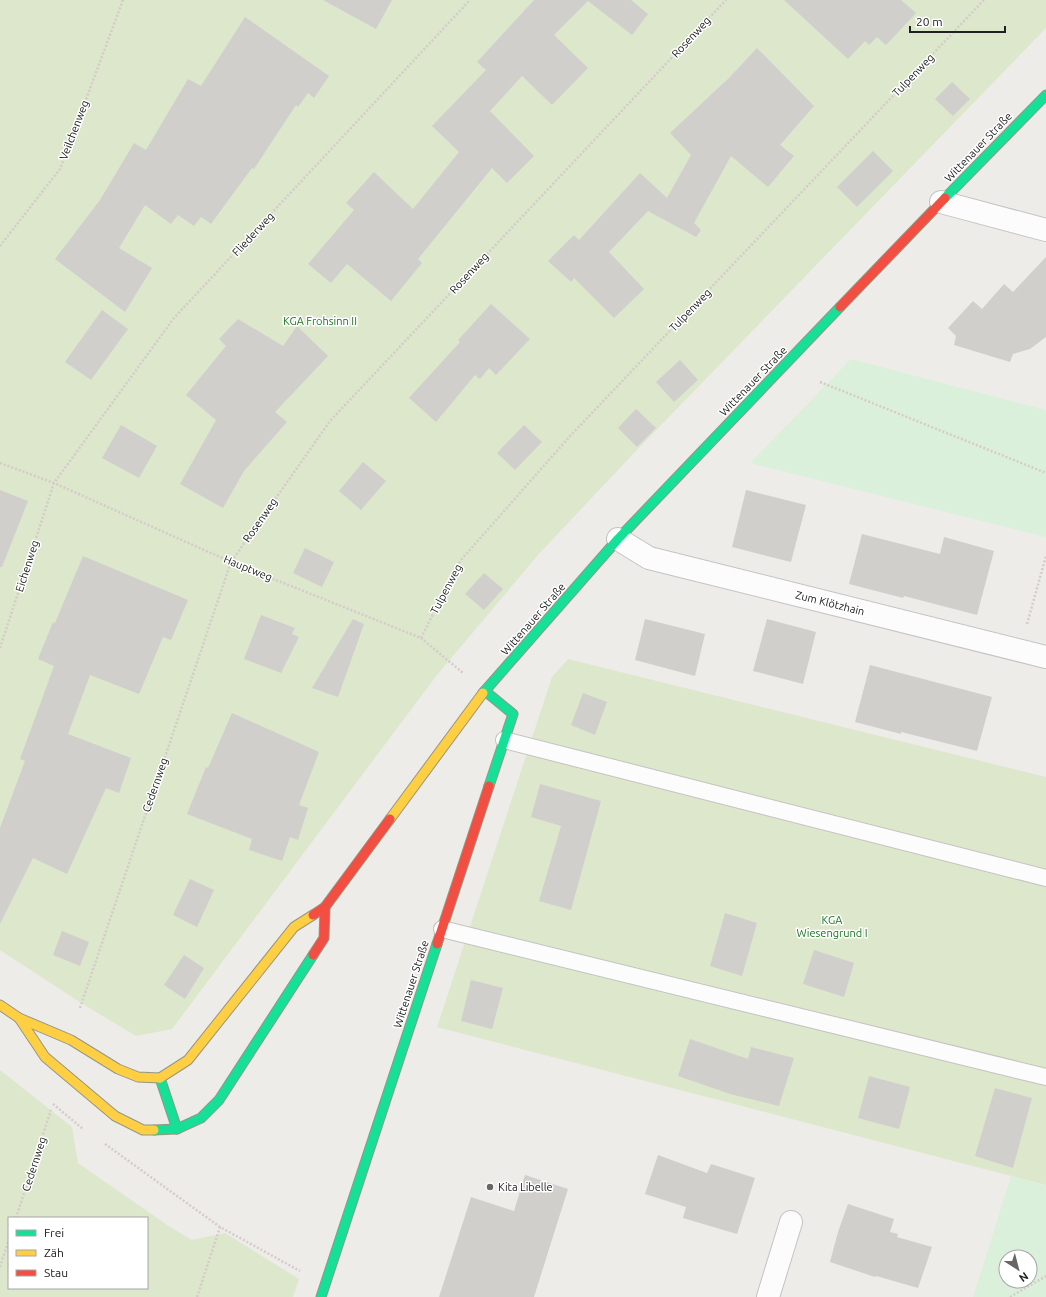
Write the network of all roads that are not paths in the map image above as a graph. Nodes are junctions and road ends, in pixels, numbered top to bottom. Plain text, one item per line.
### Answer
1 (1046, 95) edge
2 (942, 202) junction
3 (1046, 230) edge
4 (618, 539) junction
5 (1046, 657) edge
6 (485, 691) junction
7 (504, 740) junction
8 (1046, 878) edge
9 (325, 907) junction
10 (442, 929) junction
11 (0, 1005) edge
12 (19, 1018) junction
13 (1046, 1077) edge
14 (160, 1078) junction
15 (177, 1129) junction
16 (791, 1222) dead end
17 (321, 1297) edge
18 (768, 1297) edge

1 - 2 street, Wittenauer Straße
2 - 3 street
2 - 4 street, Wittenauer Straße
4 - 5 street, Zum Klötzhain
4 - 6 street, Wittenauer Straße
6 - 7 street, Wittenauer Straße
6 - 9 street, Wittenauer Straße
7 - 8 lane
7 - 10 street, Wittenauer Straße
9 - 14 street, Wittenauer Straße
9 - 15 street
10 - 13 lane
10 - 17 street, Wittenauer Straße
11 - 12 street
12 - 14 street
12 - 15 street
14 - 15 street
16 - 18 street

